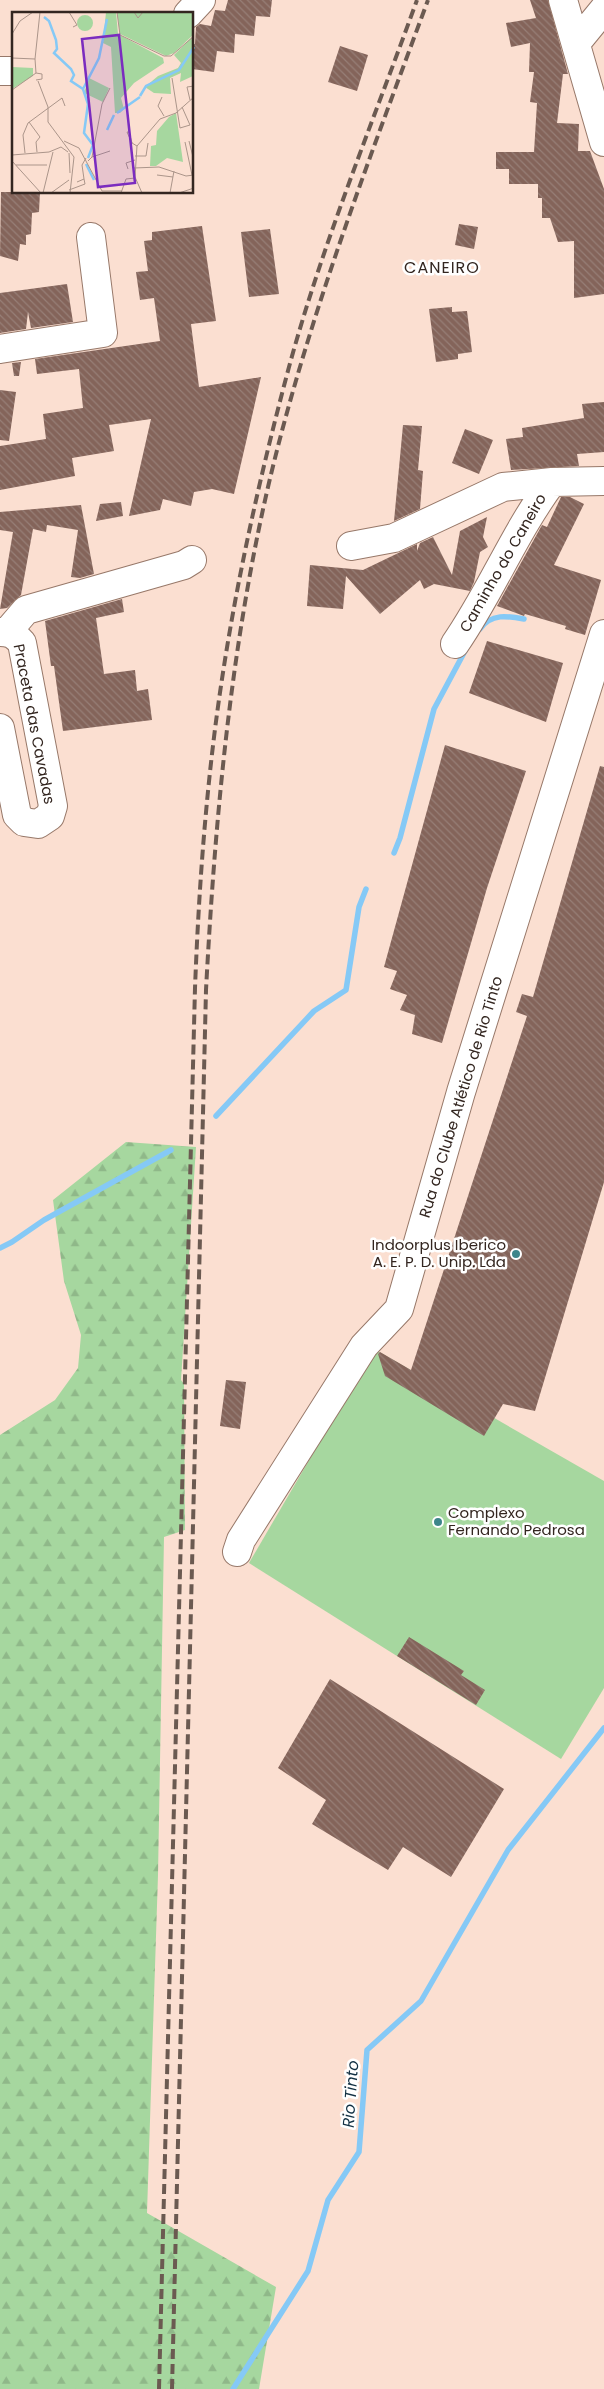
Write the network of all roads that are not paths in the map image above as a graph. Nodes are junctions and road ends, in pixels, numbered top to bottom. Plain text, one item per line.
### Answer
1 (202, 0) edge
2 (563, 0) edge
3 (604, 9) edge
4 (190, 12) edge
5 (577, 42) junction
6 (604, 142) edge
7 (91, 237) dead end
8 (0, 349) edge
9 (604, 480) edge
10 (552, 482) junction
11 (351, 546) dead end
12 (192, 560) dead end
13 (4, 632) edge
14 (604, 634) edge
15 (455, 644) dead end
16 (0, 728) edge
17 (237, 1552) dead end

1 - 4 street
2 - 5 street
3 - 5 street
5 - 6 street
7 - 8 street
9 - 10 street
10 - 11 street
10 - 15 street, Caminho do Caneiro
12 - 13 street, Praceta das Cavadas
13 - 16 street, Praceta das Cavadas
14 - 17 street, Rua do Clube Atlético de Rio Tinto

